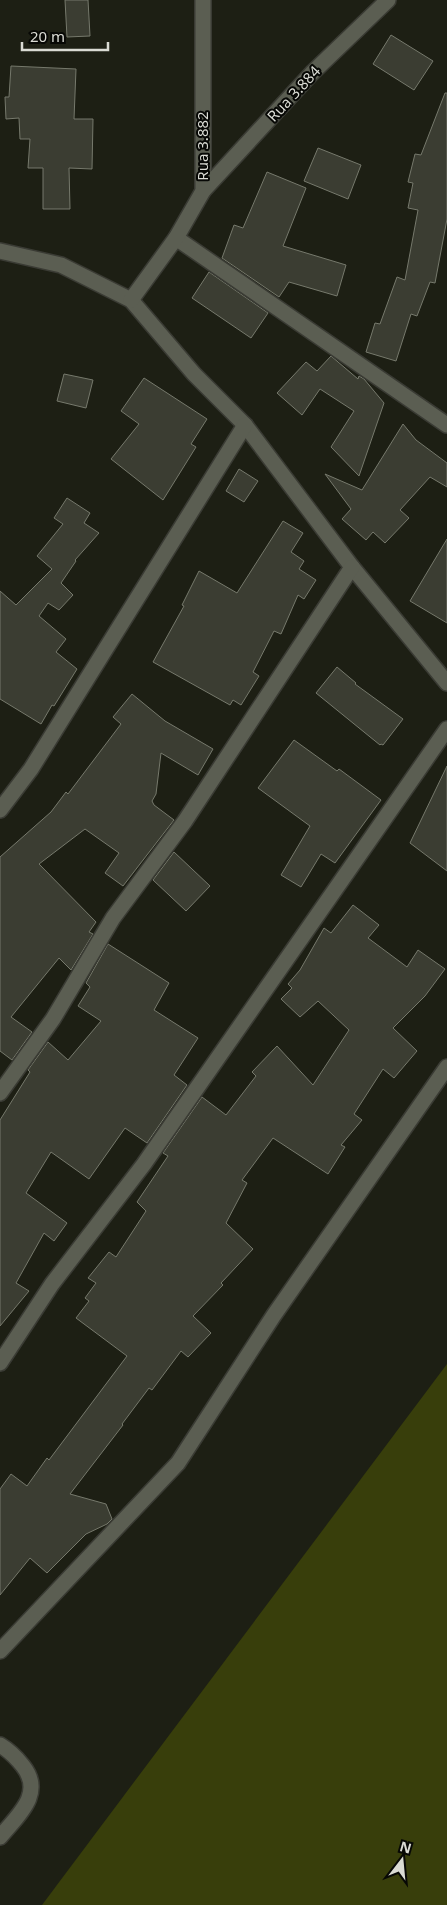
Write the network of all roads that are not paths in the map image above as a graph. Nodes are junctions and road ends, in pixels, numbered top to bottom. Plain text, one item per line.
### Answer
1 (203, 0) edge
2 (388, 0) edge
3 (203, 191) junction
4 (176, 238) junction
5 (0, 251) edge
6 (131, 300) junction
7 (245, 425) junction
8 (447, 425) edge
9 (352, 567) junction
10 (447, 683) edge
11 (447, 729) edge
12 (0, 810) edge
13 (447, 1067) edge
14 (0, 1093) edge
15 (0, 1363) edge
16 (0, 1651) edge
17 (0, 1745) edge
18 (0, 1837) edge

1 - 3 street, Rua 3.882
2 - 3 street, Rua 3.884
3 - 4 street, Rua 3.882
4 - 6 street, Rua 3.882
4 - 8 street
5 - 6 street
6 - 7 street
7 - 9 street
7 - 12 street
9 - 10 street
9 - 14 street
11 - 15 street
13 - 16 street
17 - 18 street

